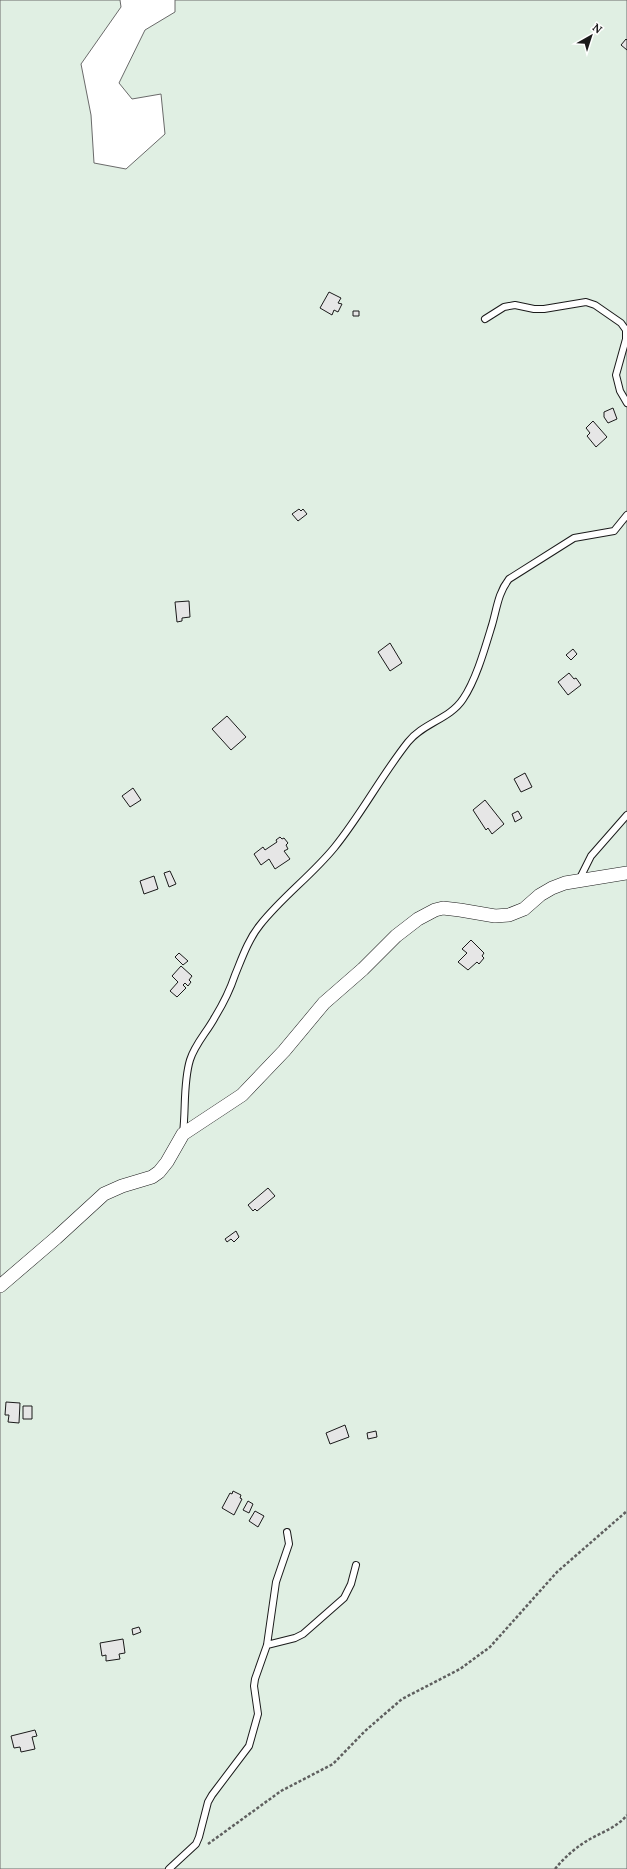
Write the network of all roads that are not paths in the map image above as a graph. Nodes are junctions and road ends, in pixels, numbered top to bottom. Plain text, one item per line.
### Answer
1 (485, 319) dead end
2 (627, 404) edge
3 (627, 515) edge
4 (627, 815) edge
5 (627, 873) edge
6 (579, 880) junction
7 (183, 1134) junction
8 (0, 1286) edge
9 (287, 1532) dead end
10 (356, 1565) dead end
11 (267, 1644) junction
12 (170, 1869) edge

1 - 2 lane
3 - 7 lane
4 - 6 lane
5 - 6 street
6 - 7 street
7 - 8 street
9 - 11 lane
10 - 11 lane
11 - 12 lane

